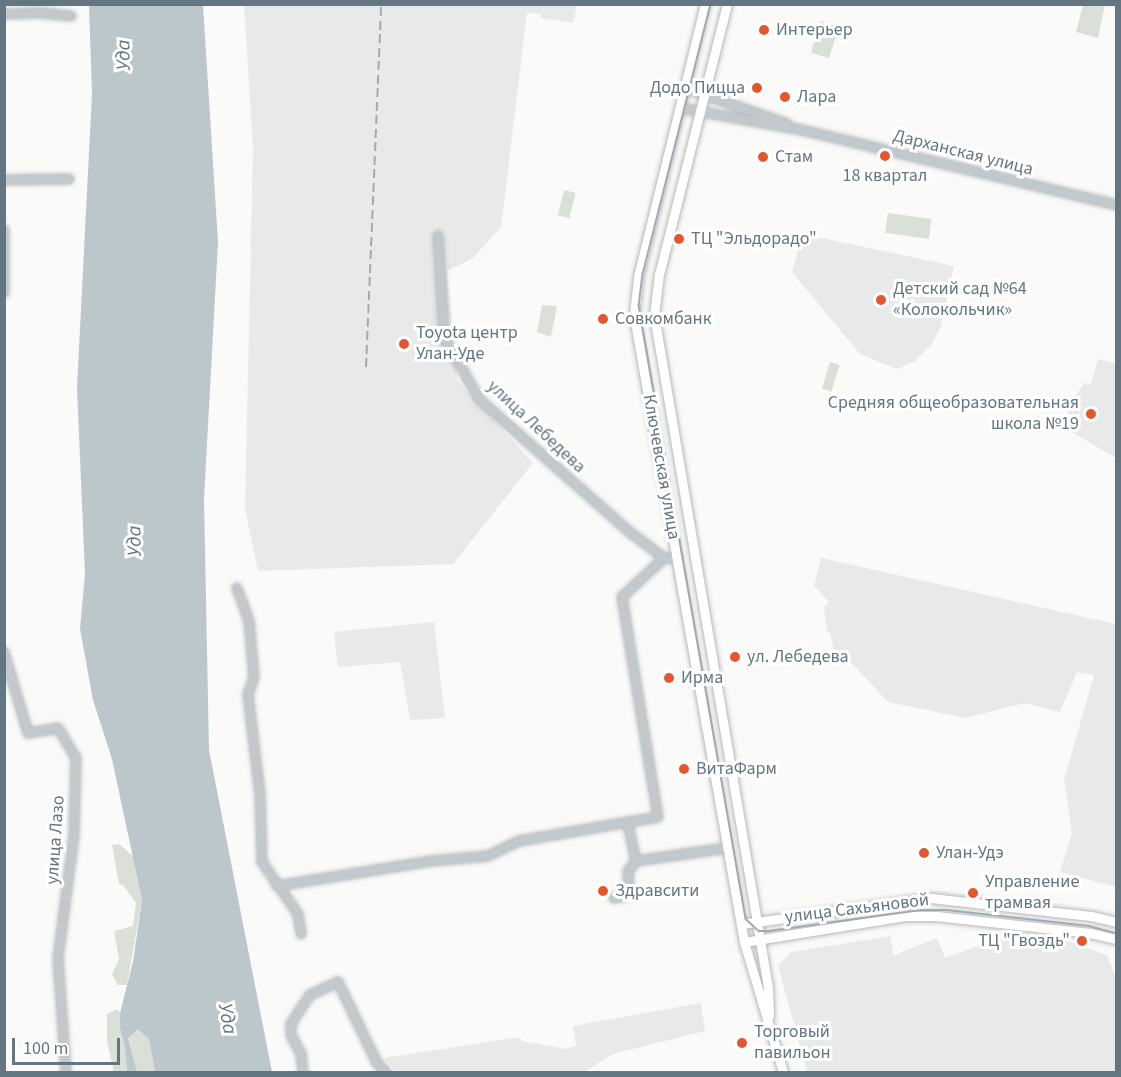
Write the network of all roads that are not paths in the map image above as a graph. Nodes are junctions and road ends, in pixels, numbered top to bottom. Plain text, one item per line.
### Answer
1 (705, 4) edge
2 (727, 4) edge
3 (4, 14) edge
4 (70, 16) dead end
5 (685, 88) junction
6 (705, 93) junction
7 (680, 108) junction
8 (700, 113) junction
9 (802, 130) junction
10 (69, 179) dead end
11 (4, 180) edge
12 (1116, 206) edge
13 (4, 230) edge
14 (438, 236) dead end
15 (4, 292) edge
16 (664, 558) junction
17 (676, 558) junction
18 (237, 588) dead end
19 (4, 652) edge
20 (628, 824) junction
21 (727, 848) junction
22 (636, 861) junction
23 (277, 886) junction
24 (614, 898) dead end
25 (920, 899) junction
26 (921, 916) junction
27 (757, 922) junction
28 (1116, 922) edge
29 (742, 933) junction
30 (301, 934) dead end
31 (1116, 939) edge
32 (760, 940) junction
33 (770, 1034) junction
34 (66, 1072) edge
35 (303, 1072) edge
36 (386, 1072) edge
37 (783, 1072) edge

1 - 5 main road, Ключевская улица
2 - 6 main road, Ключевская улица
3 - 4 street
5 - 6 street, Дарханская улица
5 - 7 main road, Ключевская улица
6 - 8 main road, Ключевская улица
6 - 9 street, Дарханская улица
7 - 8 street, Дарханская улица
7 - 17 main road, Ключевская улица
8 - 9 street, Дарханская улица
8 - 27 main road, Ключевская улица
9 - 12 street, Дарханская улица
10 - 11 street
13 - 15 street
14 - 16 street, улица Лебедева
16 - 17 street
16 - 20 street
17 - 21 main road, Ключевская улица
18 - 23 street
19 - 34 street, улица Лазо
20 - 22 street
20 - 23 street
21 - 22 street
21 - 29 main road, Ключевская улица
22 - 24 street
23 - 30 street
25 - 26 main road
25 - 27 main road, улица Сахьяновой
25 - 28 main road, улица Сахьяновой
26 - 31 main road, улица Сахьяновой
26 - 32 main road, улица Сахьяновой
27 - 29 main road, улица Сахьяновой
27 - 32 main road, Ключевская улица
29 - 32 main road, улица Сахьяновой
29 - 33 main road, Ключевская улица
32 - 33 main road, Ключевская улица
33 - 37 main road
35 - 36 street

